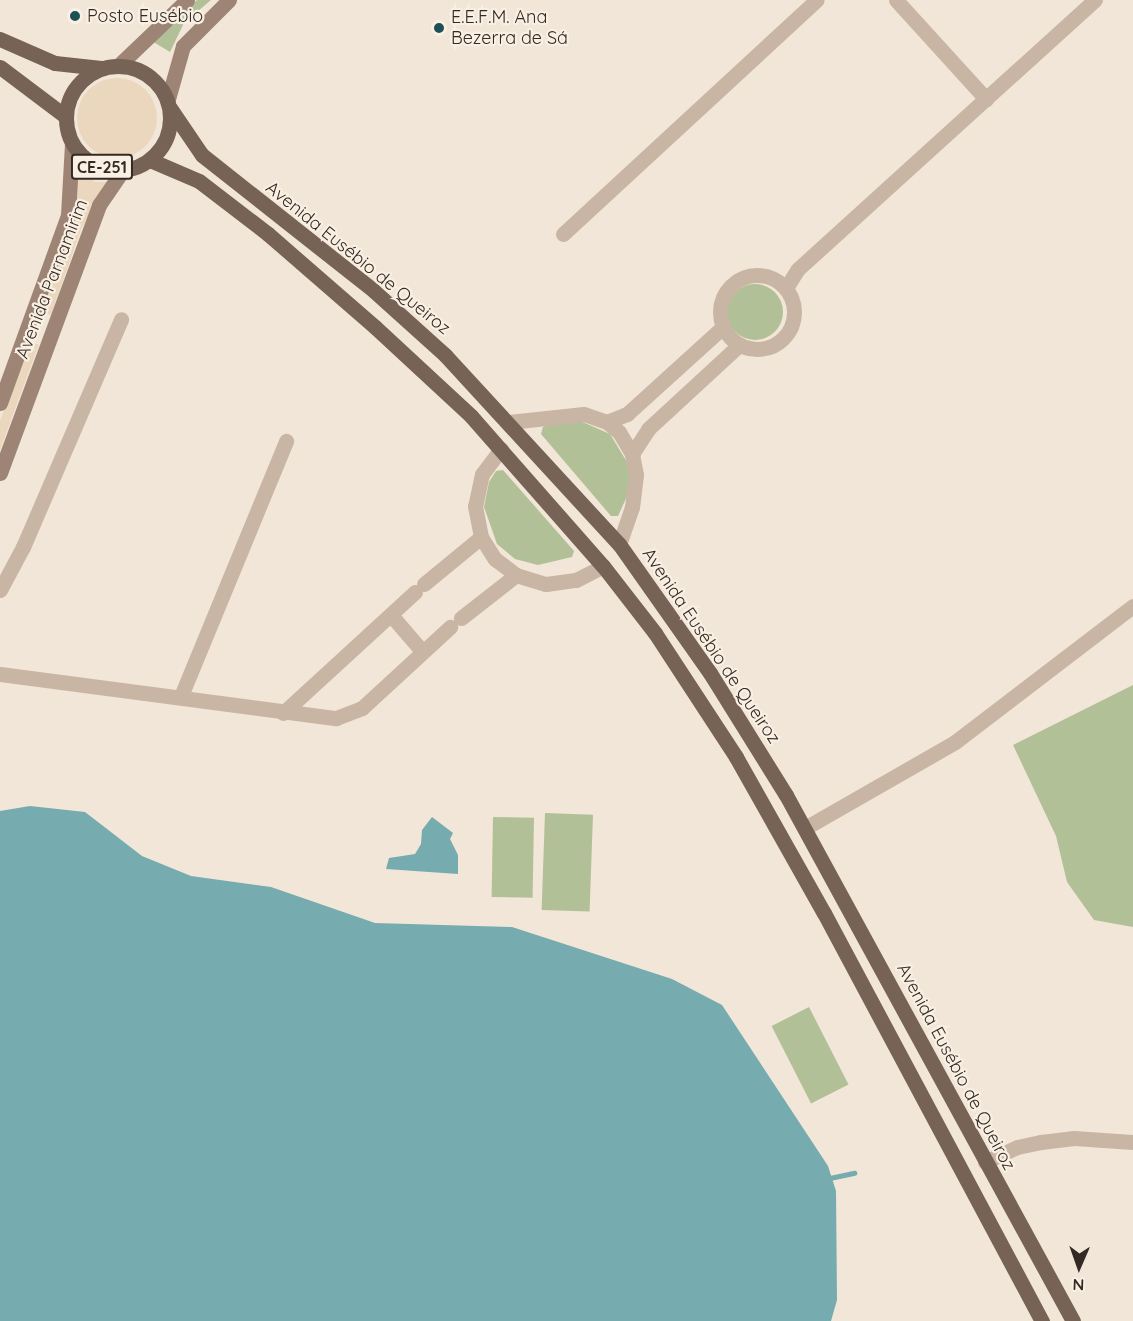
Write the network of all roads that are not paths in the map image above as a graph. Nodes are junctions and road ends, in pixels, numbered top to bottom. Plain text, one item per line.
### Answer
1 (187, 0) edge
2 (228, 0) edge
3 (817, 0) edge
4 (896, 0) edge
5 (1095, 0) edge
6 (0, 39) edge
7 (119, 65) junction
8 (0, 67) edge
9 (101, 68) junction
10 (986, 99) junction
11 (169, 103) junction
12 (65, 116) junction
13 (72, 144) junction
14 (150, 159) junction
15 (123, 170) junction
16 (563, 234) dead end
17 (786, 288) junction
18 (121, 319) dead end
19 (723, 327) junction
20 (27, 329) junction
21 (50, 336) junction
22 (739, 345) junction
23 (653, 391) junction
24 (0, 403) edge
25 (670, 409) junction
26 (509, 422) junction
27 (607, 422) junction
28 (286, 441) dead end
29 (501, 448) junction
30 (632, 454) junction
31 (0, 473) edge
32 (481, 537) junction
33 (619, 544) junction
34 (603, 566) junction
35 (516, 575) junction
36 (0, 590) edge
37 (1133, 606) edge
38 (391, 615) junction
39 (422, 651) junction
40 (2, 673) edge
41 (312, 686) junction
42 (181, 696) junction
43 (283, 713) junction
44 (321, 718) junction
45 (805, 828) junction
46 (1133, 1142) edge
47 (985, 1162) junction
48 (1042, 1321) edge
49 (1073, 1321) edge

1 - 7 street
2 - 11 street
3 - 16 street
4 - 10 street
5 - 10 street
6 - 9 main road
7 - 9 main road
7 - 11 main road
8 - 12 main road
9 - 12 main road
10 - 17 street
11 - 14 main road, CE-251
11 - 26 main road, Avenida Eusébio de Queiroz
12 - 13 main road, CE-251
13 - 15 main road, CE-251
13 - 20 street, Avenida Parnamirim
14 - 15 main road, CE-251
14 - 29 main road
15 - 21 street, Avenida Parnamirim
17 - 19 street
17 - 22 street
18 - 36 street
19 - 22 street
19 - 23 street
20 - 21 street
20 - 24 street, Avenida Parnamirim
21 - 31 street, Avenida Parnamirim
22 - 25 street
23 - 25 street
23 - 27 street
25 - 30 street
26 - 27 street
26 - 33 main road, Avenida Eusébio de Queiroz
27 - 30 street
28 - 42 street
29 - 32 street
29 - 34 main road
30 - 33 street
32 - 35 street
32 - 38 street
33 - 45 main road, Avenida Eusébio de Queiroz
34 - 35 street
34 - 48 main road
35 - 39 street
37 - 45 street
38 - 39 street
38 - 41 street
39 - 44 street
40 - 42 street
41 - 43 street
41 - 44 street
42 - 43 street
43 - 44 street
45 - 47 main road, Avenida Eusébio de Queiroz
46 - 47 street
47 - 49 main road, Avenida Eusébio de Queiroz

